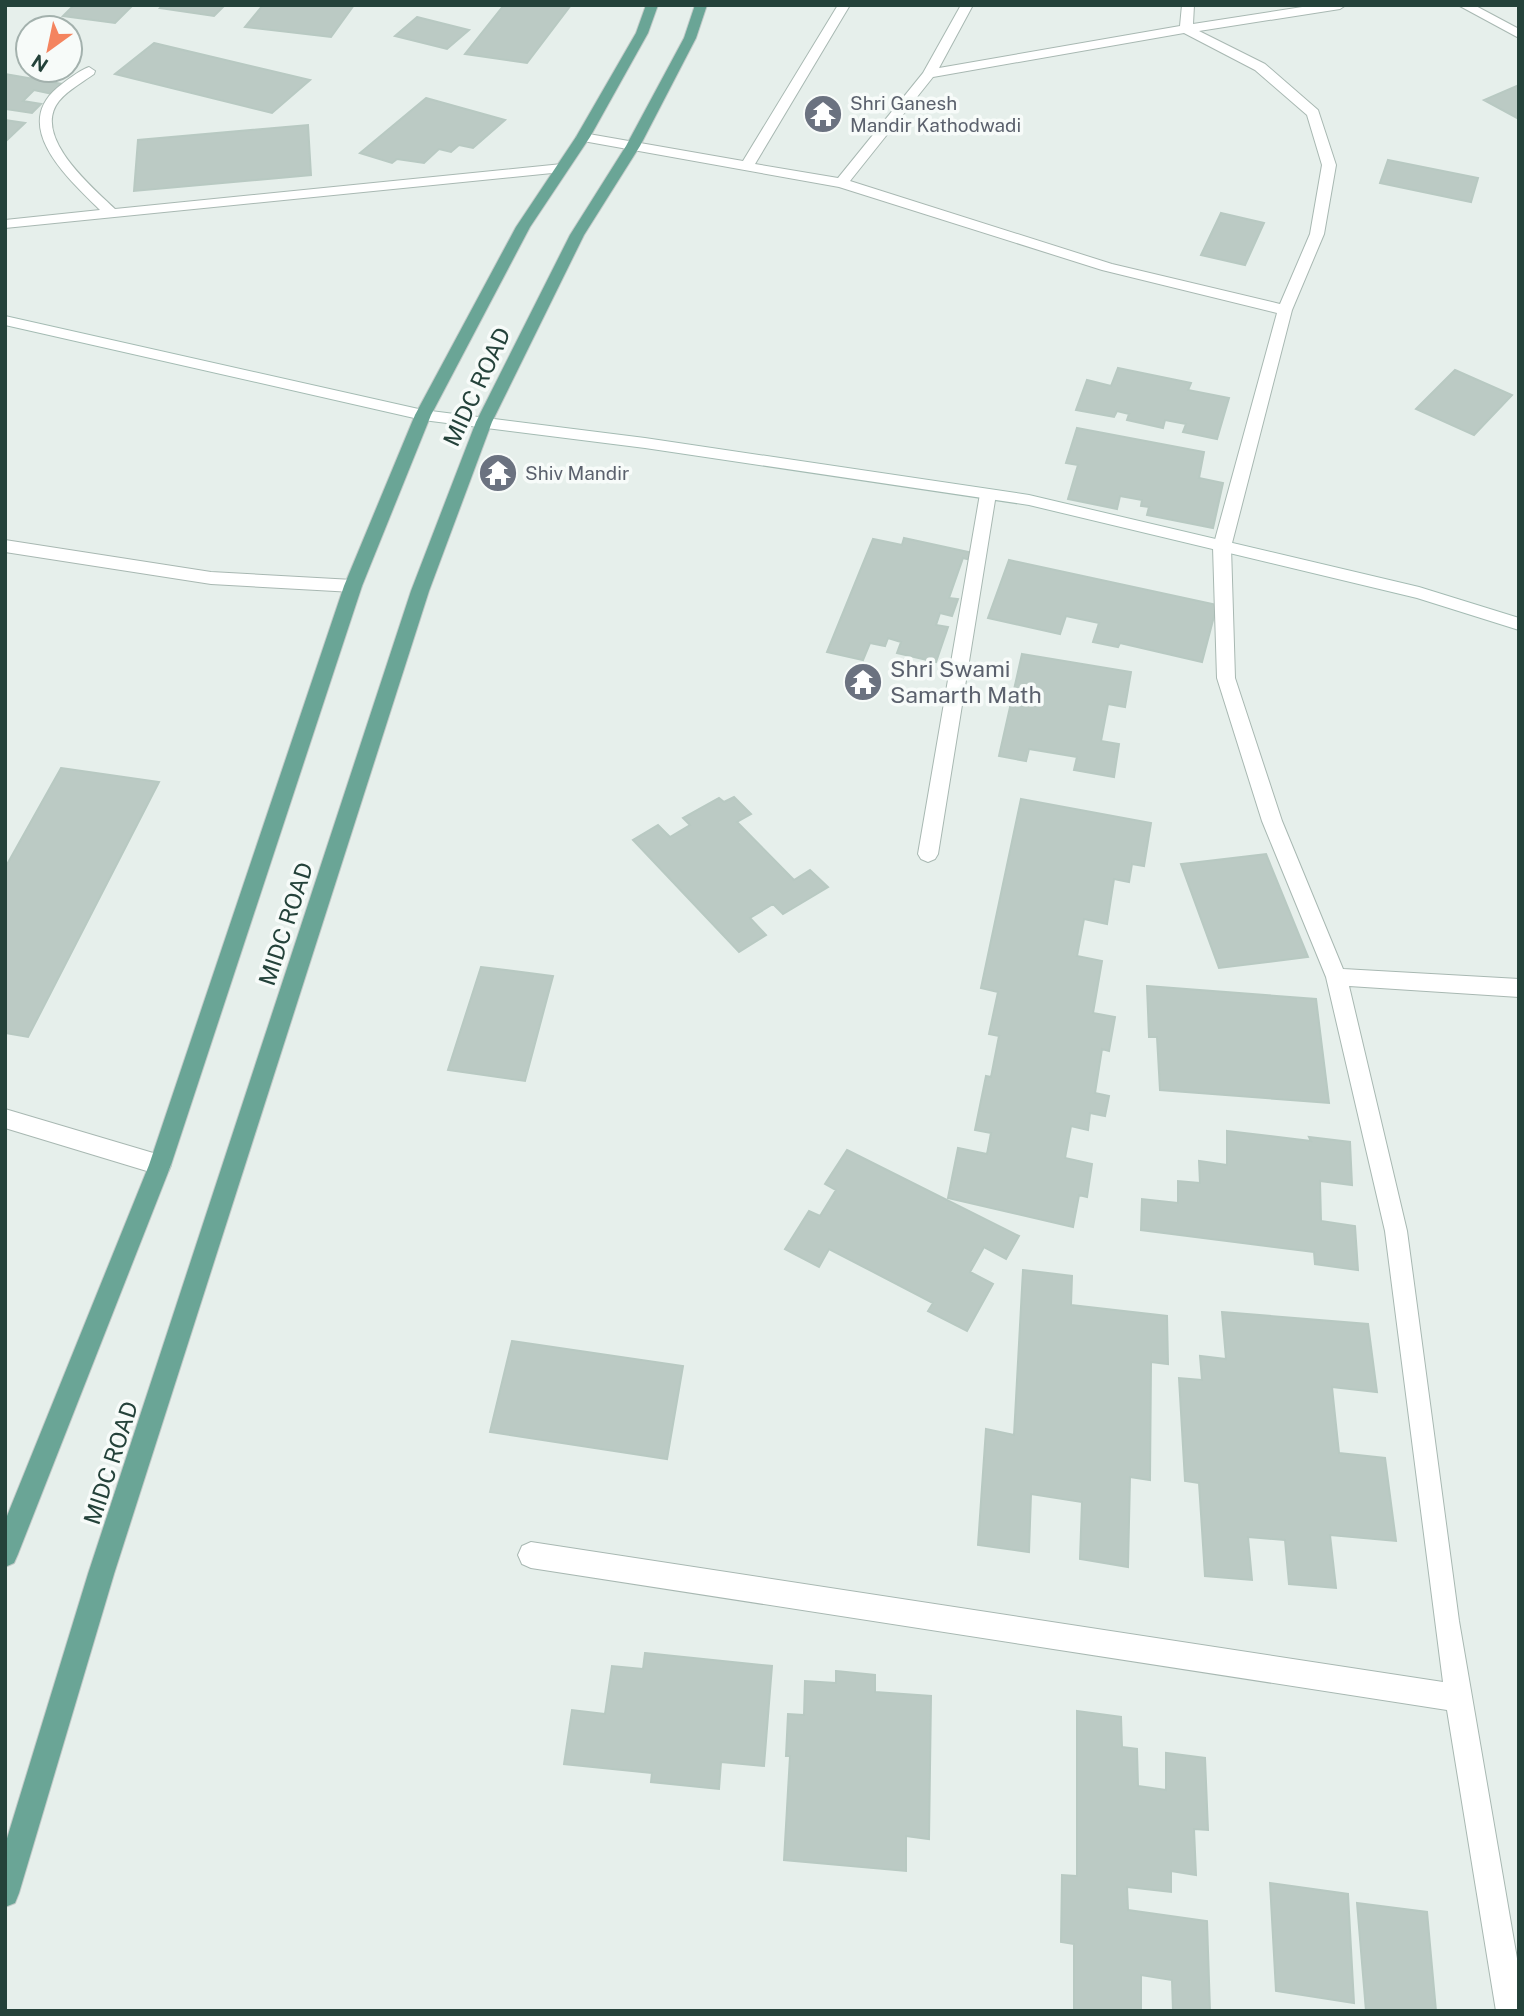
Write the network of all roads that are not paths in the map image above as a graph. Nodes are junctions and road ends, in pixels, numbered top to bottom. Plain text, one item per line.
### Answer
1 (652, 5) edge
2 (701, 5) edge
3 (844, 5) edge
4 (967, 5) edge
5 (1188, 5) edge
6 (1340, 5) edge
7 (1464, 5) edge
8 (1186, 29) junction
9 (1519, 34) edge
10 (89, 71) dead end
11 (929, 75) junction
12 (583, 137) junction
13 (633, 146) junction
14 (747, 167) junction
15 (562, 168) junction
16 (841, 183) junction
17 (112, 214) junction
18 (5, 224) edge
19 (1285, 310) junction
20 (5, 320) edge
21 (424, 415) junction
22 (484, 422) junction
23 (988, 494) junction
24 (5, 546) edge
25 (1222, 547) junction
26 (353, 586) junction
27 (1519, 624) edge
28 (928, 854) dead end
29 (1336, 977) junction
30 (1519, 988) edge
31 (5, 1118) edge
32 (160, 1165) junction
33 (5, 1554) edge
34 (531, 1555) dead end
35 (1459, 1698) junction
36 (5, 1893) edge
37 (1511, 2011) edge

1 - 12 main road, MIDC ROAD
2 - 13 main road, MIDC ROAD
3 - 14 street
4 - 11 street
5 - 8 street
6 - 8 street
7 - 9 street
8 - 11 street
8 - 19 street
10 - 17 street
11 - 16 street
12 - 13 street
12 - 15 main road, MIDC ROAD
13 - 14 street
13 - 22 main road, MIDC ROAD
14 - 16 street
15 - 17 street
15 - 21 main road, MIDC ROAD
16 - 19 street
17 - 18 street
19 - 25 street
20 - 21 street
21 - 22 street
21 - 26 main road, MIDC ROAD
22 - 23 street
22 - 36 main road, MIDC ROAD
23 - 25 street
23 - 28 street
24 - 26 street
25 - 27 street
25 - 29 street
26 - 32 main road, MIDC ROAD
29 - 30 street
29 - 35 street
31 - 32 street
32 - 33 main road, MIDC ROAD
34 - 35 street
35 - 37 street

